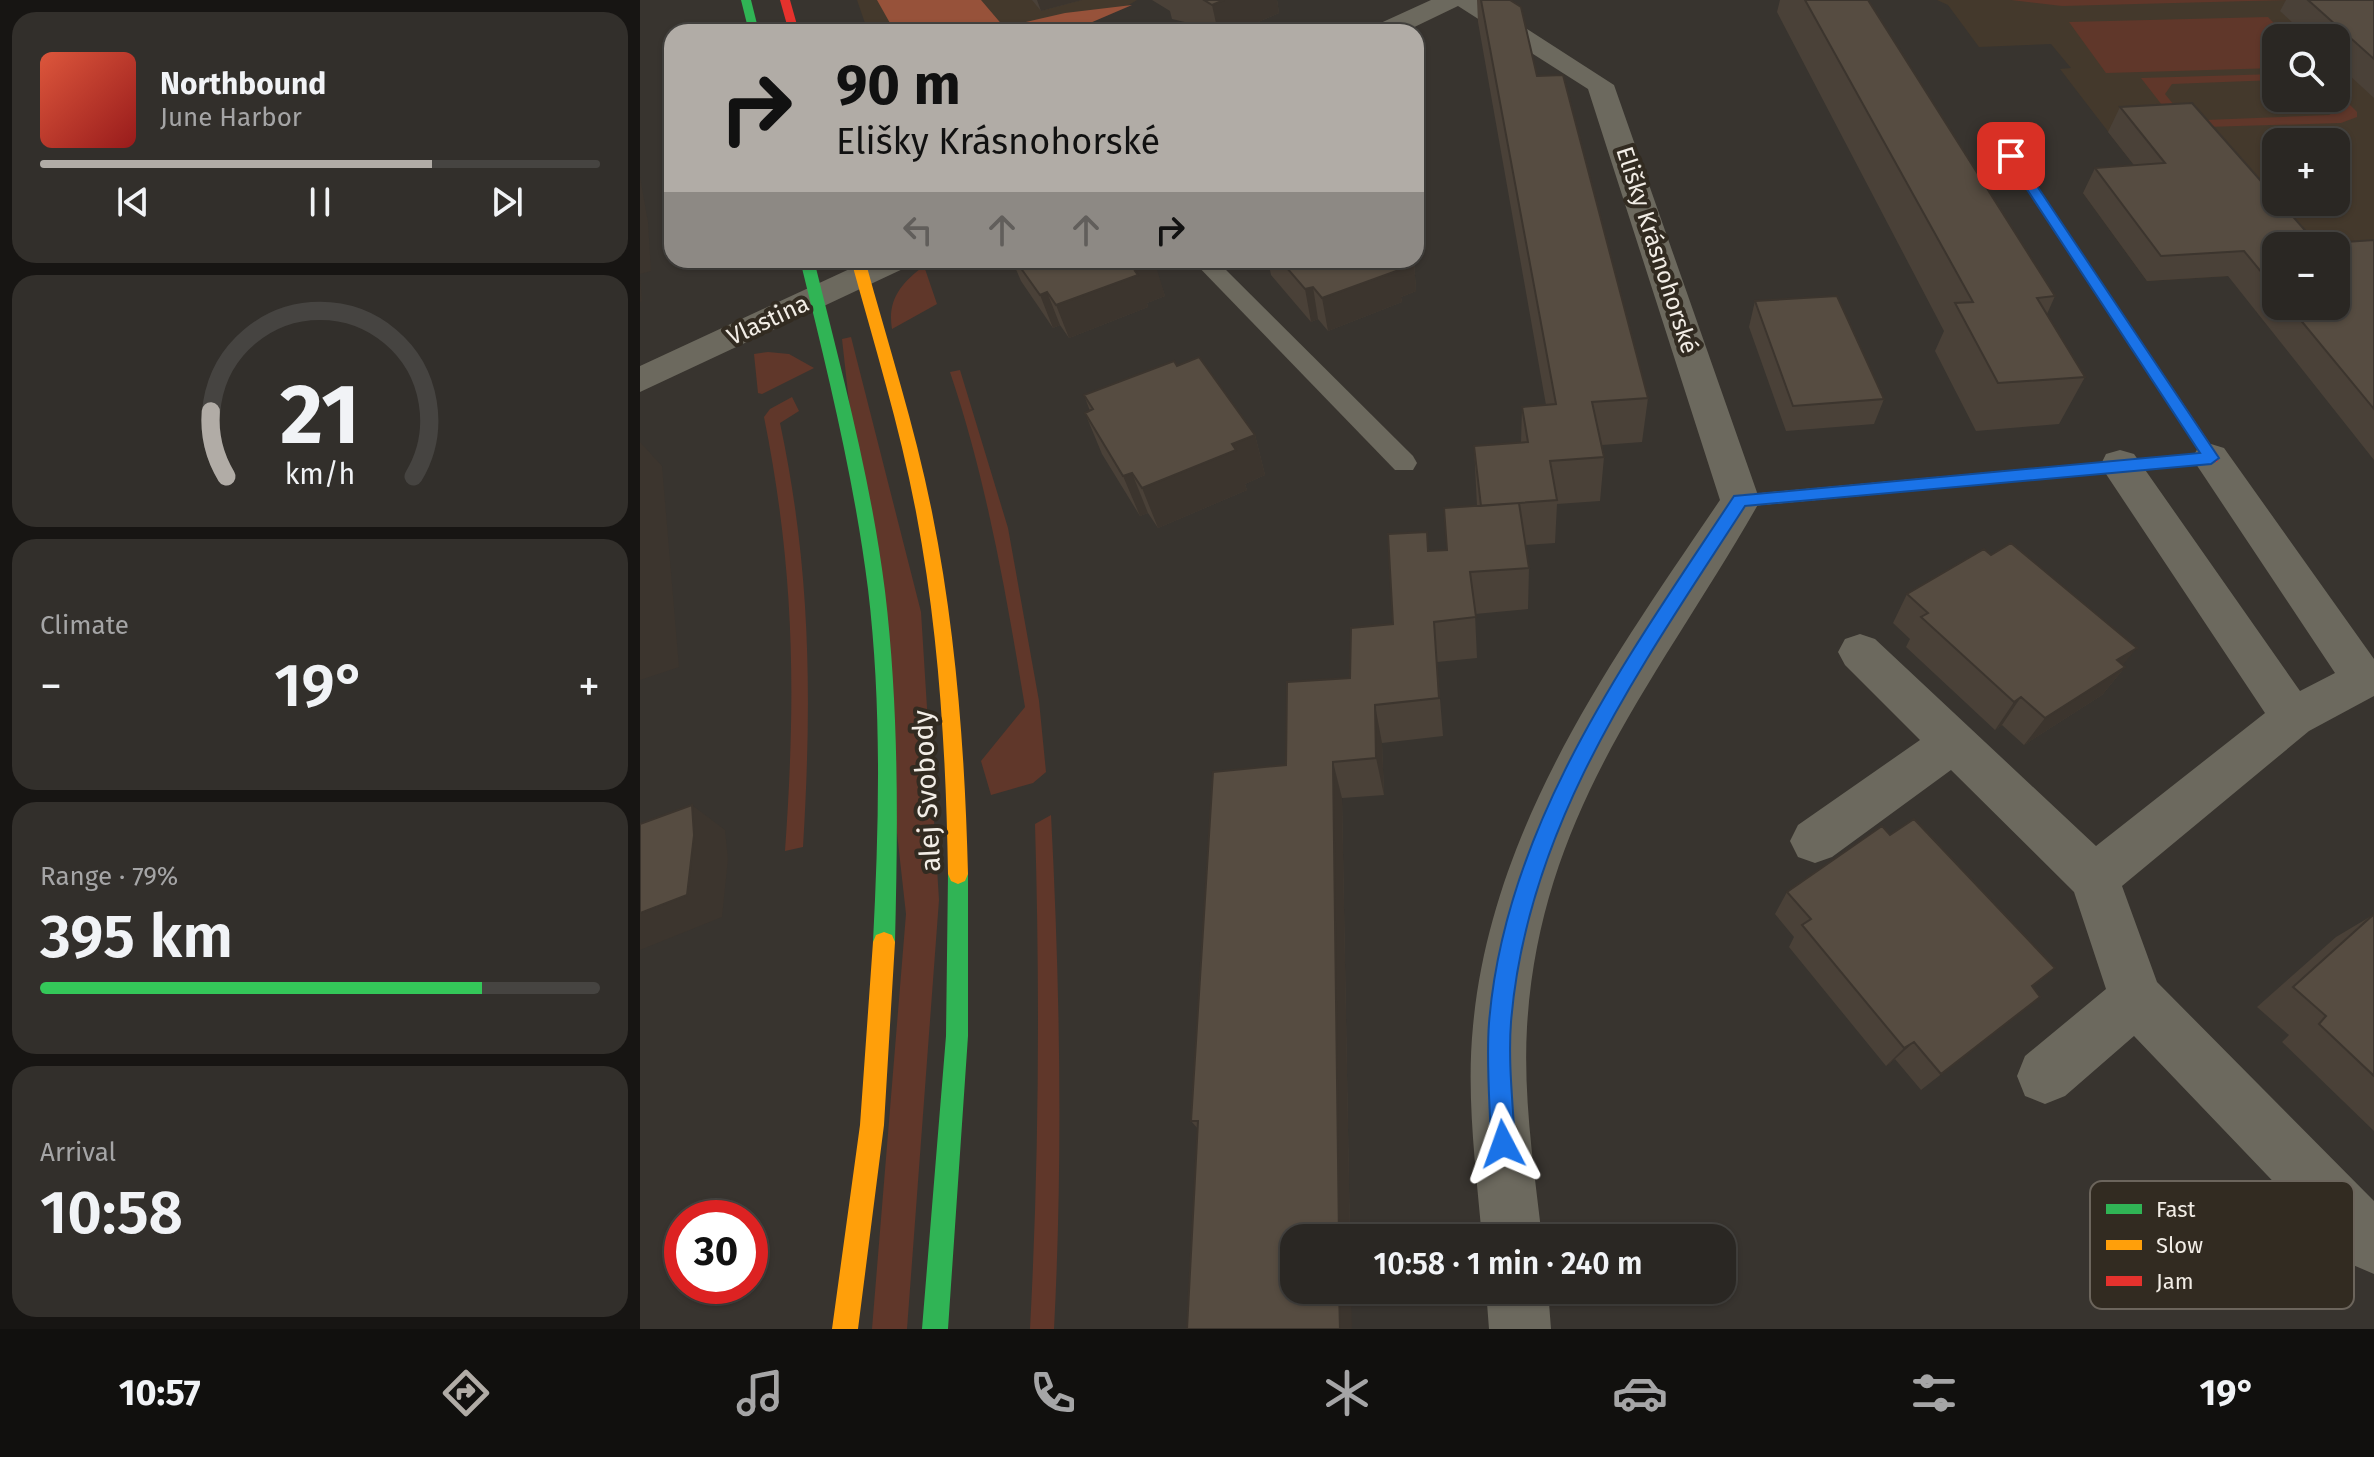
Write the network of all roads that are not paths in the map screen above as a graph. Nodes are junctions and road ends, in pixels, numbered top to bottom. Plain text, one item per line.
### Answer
1 (746, 0) edge
2 (785, 0) edge
3 (1451, 0) edge
4 (1465, 0) edge
5 (752, 24) edge
6 (792, 24) edge
7 (1400, 24) edge
8 (2011, 156) dead end
9 (809, 268) edge
10 (860, 268) edge
11 (1211, 268) edge
12 (816, 298) junction
13 (640, 380) edge
14 (2211, 458) junction
15 (1404, 463) dead end
16 (2120, 464) junction
17 (1740, 501) junction
18 (1860, 652) dead end
19 (2369, 679) edge
20 (2293, 717) junction
21 (1954, 742) junction
22 (1815, 841) dead end
23 (2094, 878) junction
24 (2136, 999) junction
25 (2045, 1076) dead end
26 (2313, 1181) edge
27 (2354, 1223) edge
28 (1511, 1224) edge
29 (2374, 1244) edge
30 (1518, 1304) edge
31 (845, 1329) edge
32 (935, 1329) edge
33 (1520, 1329) edge

1 - 5 street
2 - 6 street
3 - 7 street
4 - 17 street, Elišky Krásnohorské
8 - 14 street
9 - 12 street, alej Svobody
10 - 12 street, Vlastina
10 - 32 street, alej Svobody
11 - 15 lane
12 - 13 street, Vlastina
12 - 31 street, alej Svobody
14 - 16 street
14 - 19 street
16 - 17 street
16 - 20 street
17 - 28 street
18 - 21 street
19 - 20 street
20 - 23 street
21 - 22 street
21 - 23 street
23 - 24 street
24 - 25 street
24 - 26 street
27 - 29 street
30 - 33 street

